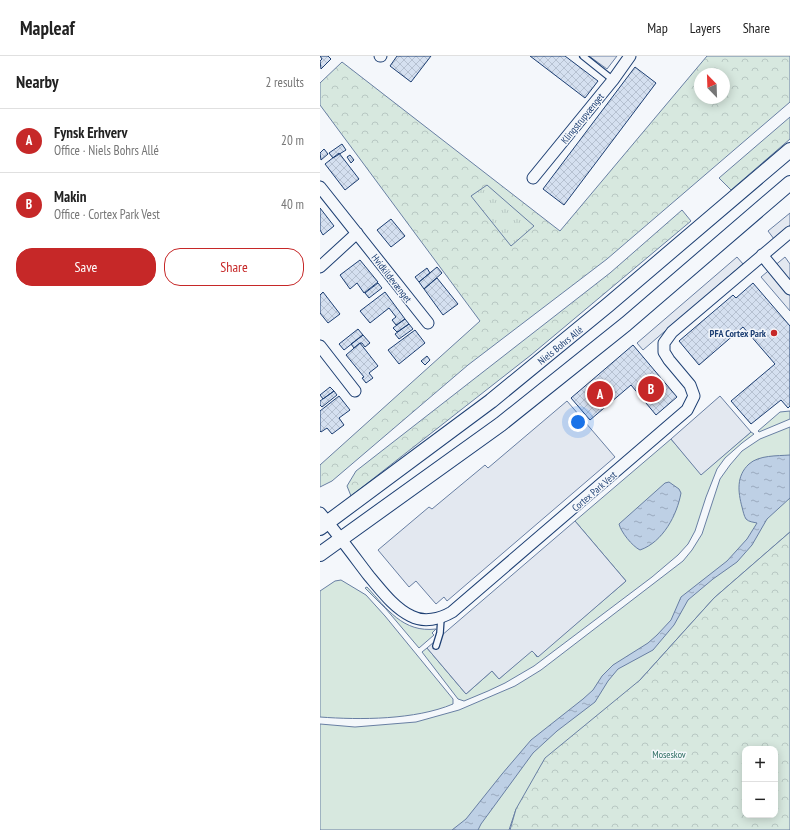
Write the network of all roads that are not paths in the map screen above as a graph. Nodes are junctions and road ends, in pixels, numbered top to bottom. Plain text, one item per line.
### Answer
1 (583, 56) edge
2 (630, 56) edge
3 (613, 80) junction
4 (790, 150) edge
5 (533, 178) dead end
6 (790, 183) edge
7 (320, 187) edge
8 (790, 232) edge
9 (357, 233) junction
10 (762, 255) junction
11 (320, 267) edge
12 (790, 289) edge
13 (428, 323) dead end
14 (320, 346) edge
15 (355, 391) dead end
16 (323, 521) edge
17 (341, 540) junction
18 (320, 554) edge
19 (442, 618) junction
20 (436, 646) dead end

1 - 3 lane
2 - 3 street, Klingstrupvænget
3 - 5 street, Klingstrupvænget
4 - 16 street, Niels Bohrs Allé
6 - 17 street
7 - 9 street, Hvidkildevænget
8 - 10 street, Cortex Park Vest
9 - 11 street
9 - 13 street, Hvidkildevænget
10 - 12 street
10 - 19 street, Cortex Park Vest
14 - 15 street
16 - 17 street
17 - 18 street
17 - 19 street
19 - 20 lane

